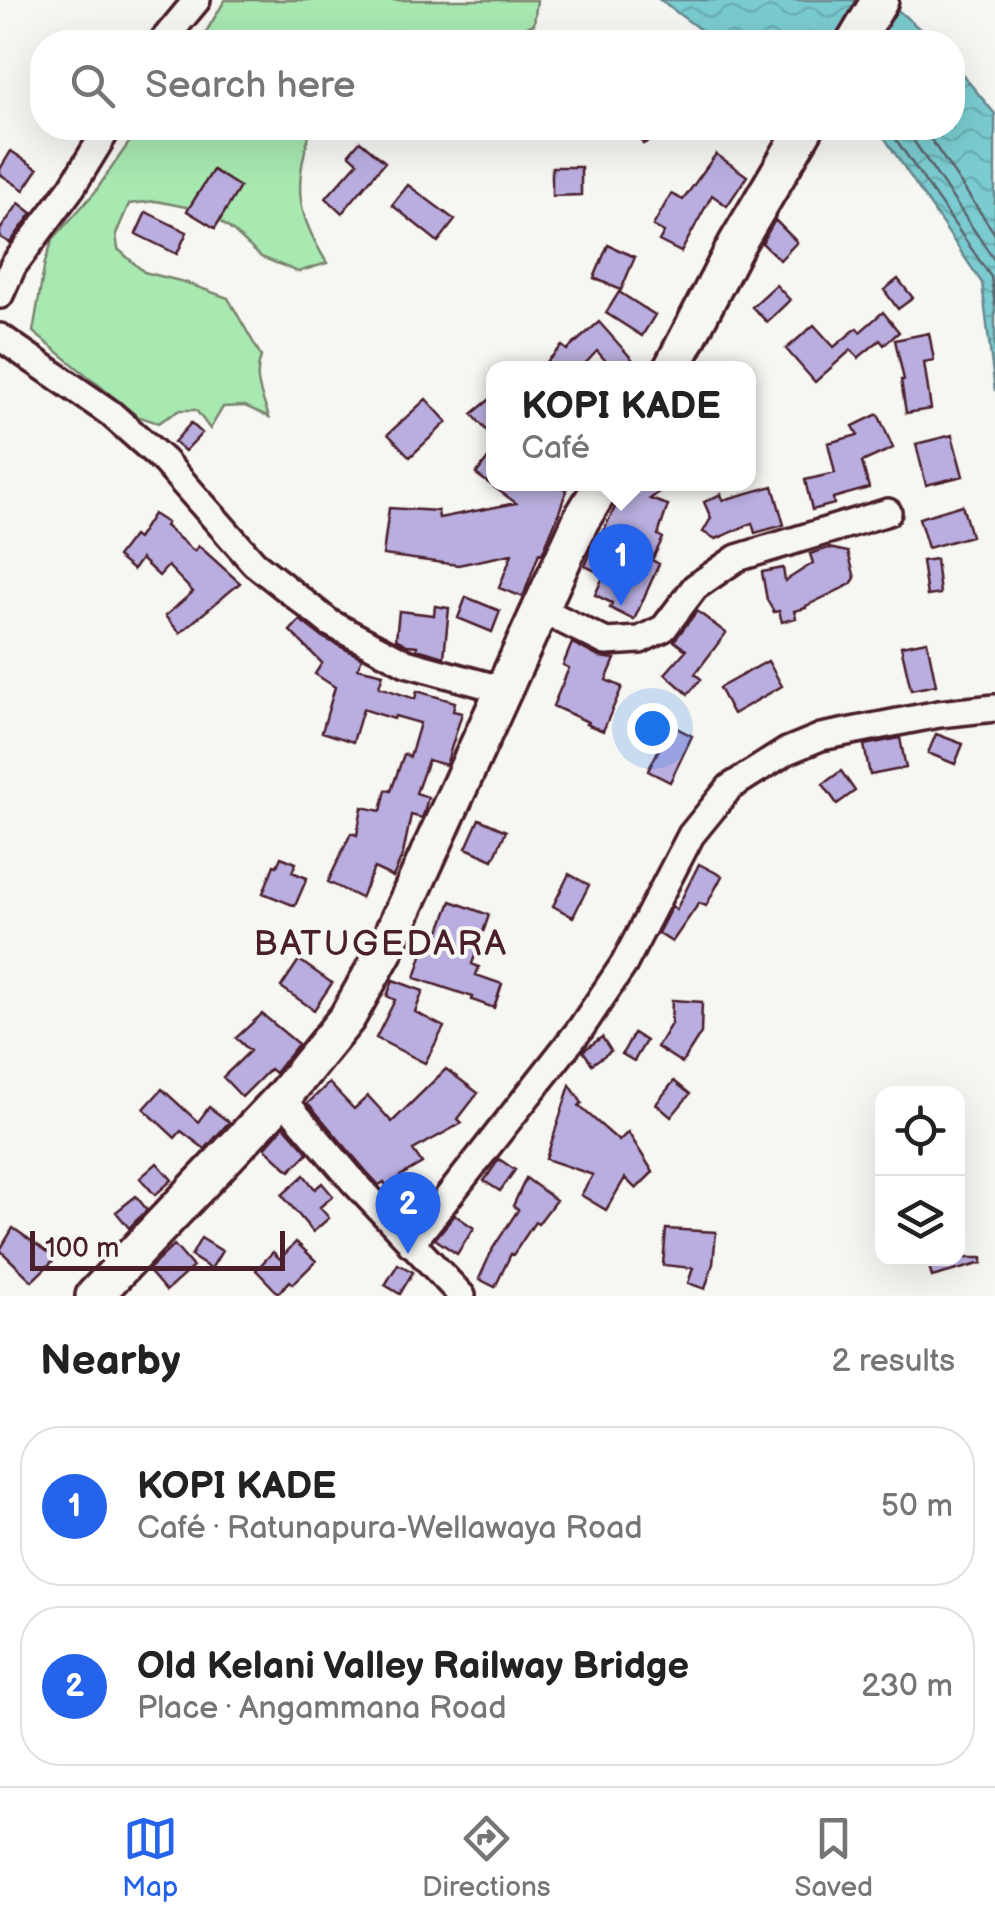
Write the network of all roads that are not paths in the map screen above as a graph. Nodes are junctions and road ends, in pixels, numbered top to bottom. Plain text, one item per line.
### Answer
1 (197, 0) edge
2 (880, 0) edge
3 (172, 30) edge
4 (863, 30) edge
5 (101, 140) edge
6 (798, 140) edge
7 (0, 294) edge
8 (0, 337) edge
9 (676, 361) edge
10 (599, 491) edge
11 (888, 512) dead end
12 (540, 609) junction
13 (504, 690) junction
14 (995, 708) edge
15 (282, 1098) junction
16 (410, 1244) junction
17 (94, 1296) edge
18 (462, 1296) edge

1 - 3 street
2 - 4 highway
5 - 7 street
6 - 9 highway
8 - 13 street
10 - 12 highway
11 - 12 street
12 - 13 highway
13 - 15 highway
14 - 16 street
15 - 16 street
15 - 17 highway
16 - 18 street

